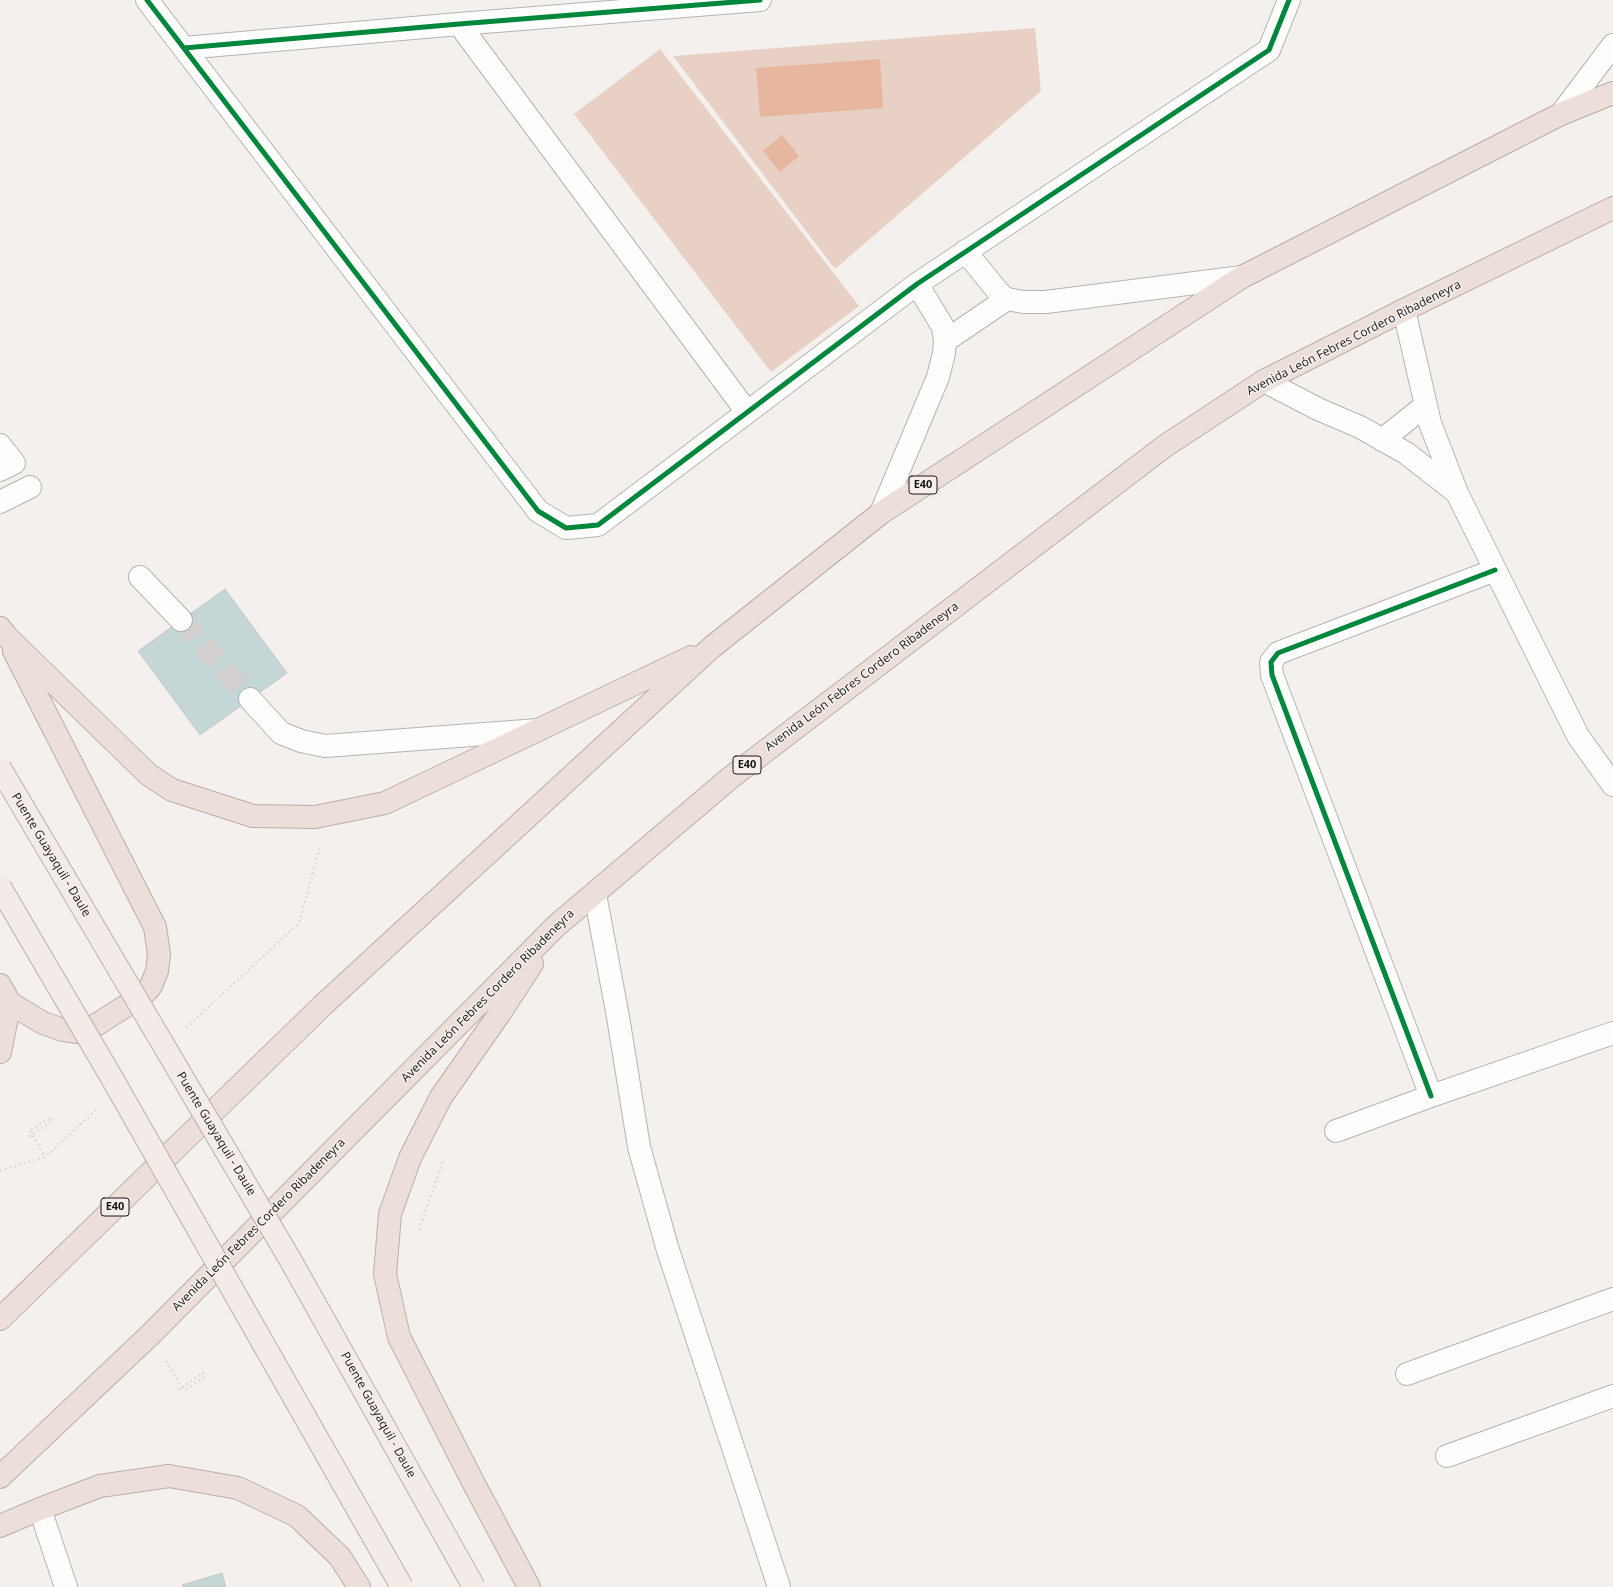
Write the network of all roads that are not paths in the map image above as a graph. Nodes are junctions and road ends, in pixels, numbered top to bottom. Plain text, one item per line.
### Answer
1 (147, 0) edge
2 (760, 0) edge
3 (1289, 0) edge
4 (459, 24) junction
5 (1613, 45) edge
6 (184, 48) junction
7 (1613, 93) edge
8 (1561, 114) junction
9 (1613, 209) edge
10 (964, 251) junction
11 (1242, 277) junction
12 (917, 284) junction
13 (1007, 299) junction
14 (1404, 310) junction
15 (945, 340) junction
16 (1264, 382) junction
17 (1426, 405) junction
18 (747, 412) junction
19 (1382, 440) junction
20 (0, 446) edge
21 (7, 466) edge
22 (30, 487) dead end
23 (1457, 493) junction
24 (0, 502) edge
25 (880, 513) junction
26 (1495, 570) junction
27 (140, 576) dead end
28 (181, 620) tunnel mouth
29 (3, 632) edge
30 (712, 647) junction
31 (250, 699) tunnel mouth
32 (539, 730) junction
33 (0, 768) edge
34 (1613, 785) edge
35 (0, 887) edge
36 (595, 894) junction
37 (556, 926) junction
38 (5, 994) edge
39 (1613, 1033) edge
40 (0, 1052) edge
41 (1431, 1096) junction
42 (1336, 1131) dead end
43 (1613, 1299) edge
44 (0, 1319) edge
45 (1407, 1374) dead end
46 (1613, 1396) edge
47 (1447, 1456) dead end
48 (0, 1477) edge
49 (40, 1509) junction
50 (0, 1526) edge
51 (66, 1587) edge
52 (359, 1587) edge
53 (402, 1587) edge
54 (474, 1587) edge
55 (529, 1587) edge
56 (779, 1587) edge

1 - 6 street
2 - 4 street
3 - 10 street
4 - 6 street
4 - 18 street
5 - 8 street
6 - 18 street
7 - 8 highway, E40
8 - 11 highway, E40
9 - 14 highway, Avenida León Febres Cordero Ribadeneyra / E40
10 - 12 street
10 - 13 street
11 - 13 street
11 - 25 highway, E40
12 - 15 street
12 - 18 street
13 - 15 street
14 - 16 highway, Avenida León Febres Cordero Ribadeneyra / E40
14 - 17 street
15 - 25 street
16 - 19 street
16 - 36 highway, Avenida León Febres Cordero Ribadeneyra / E40
17 - 19 street
17 - 23 street
19 - 23 street
20 - 21 street
22 - 24 street
23 - 26 street
25 - 30 highway, E40
26 - 34 street
26 - 41 street
27 - 28 street
29 - 32 highway
29 - 38 highway
30 - 32 highway
30 - 44 highway, E40
31 - 32 street
33 - 54 main road, Puente Guayaquil - Daule, bridge
35 - 53 main road, bridge
36 - 37 highway, Avenida León Febres Cordero Ribadeneyra / E40
36 - 56 street
37 - 48 highway, Avenida León Febres Cordero Ribadeneyra / E40
37 - 55 highway
38 - 40 highway
39 - 41 street
41 - 42 street
43 - 45 street
46 - 47 street
49 - 50 highway
49 - 51 street
49 - 52 highway

